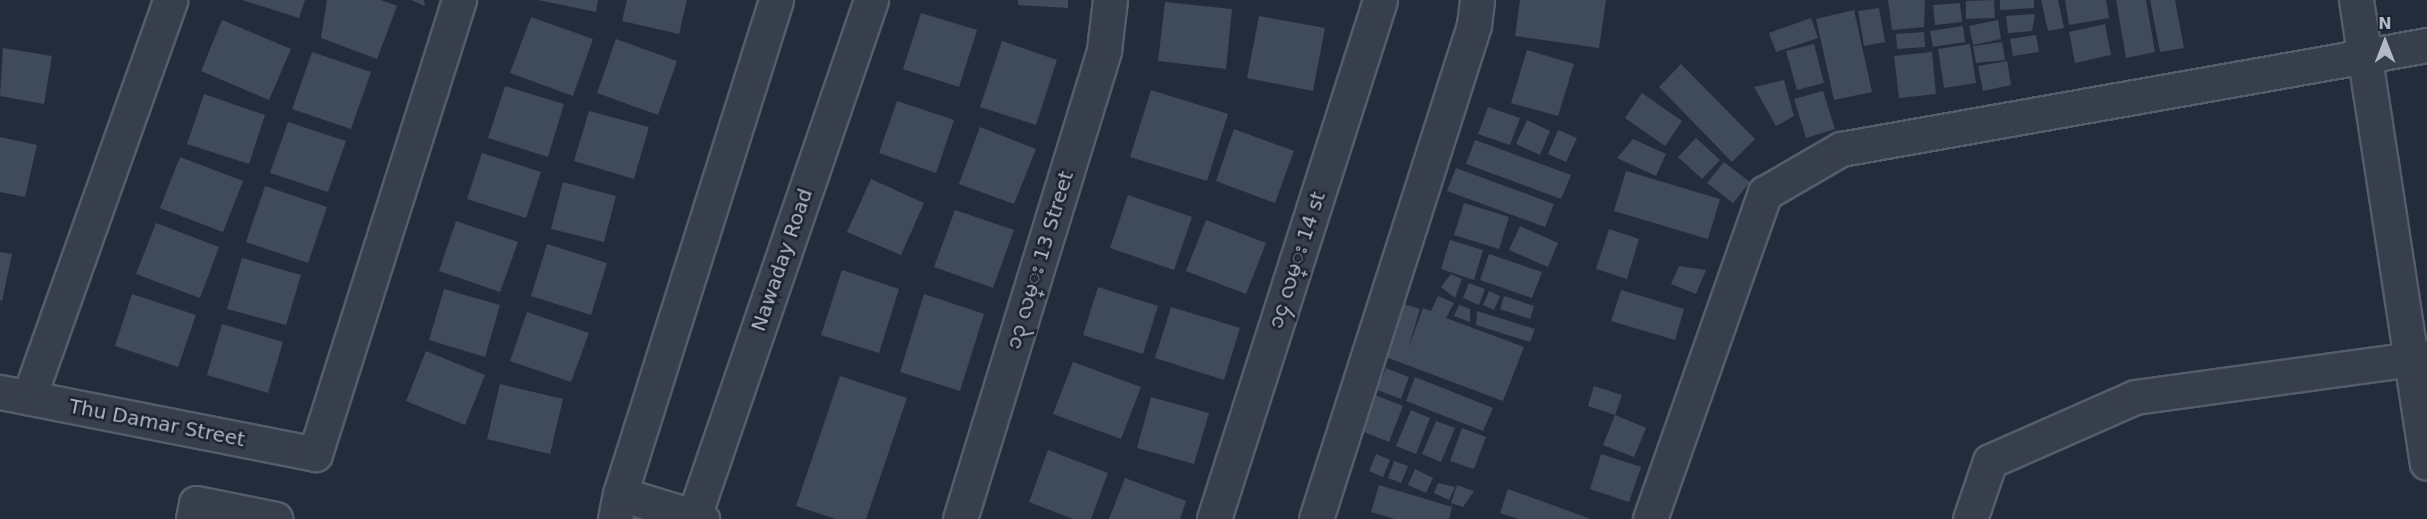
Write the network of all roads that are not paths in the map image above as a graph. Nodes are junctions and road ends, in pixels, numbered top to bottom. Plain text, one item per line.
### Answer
1 (170, 0) edge
2 (459, 0) edge
3 (776, 0) edge
4 (871, 0) edge
5 (1110, 0) edge
6 (1380, 0) edge
7 (1477, 0) edge
8 (2356, 0) edge
9 (2427, 45) edge
10 (2365, 56) junction
11 (2419, 359) edge
12 (14, 394) edge
13 (2427, 463) edge
14 (617, 507) edge
15 (696, 518) edge
16 (193, 519) edge
17 (275, 519) edge
18 (960, 519) edge
19 (1214, 519) edge
20 (1316, 519) edge
21 (1650, 519) edge
22 (1970, 519) edge

1 - 12 street
2 - 12 street, Thu Damar Street
3 - 14 street
4 - 15 street, Nawaday Road
5 - 18 street, ၁၃ လမ္း 13 Street
6 - 19 street, ၁၄ လမ္း 14 st
7 - 20 street
8 - 10 street
9 - 10 street
10 - 11 street
10 - 21 street
11 - 13 street
11 - 22 street
14 - 15 street
16 - 17 street

